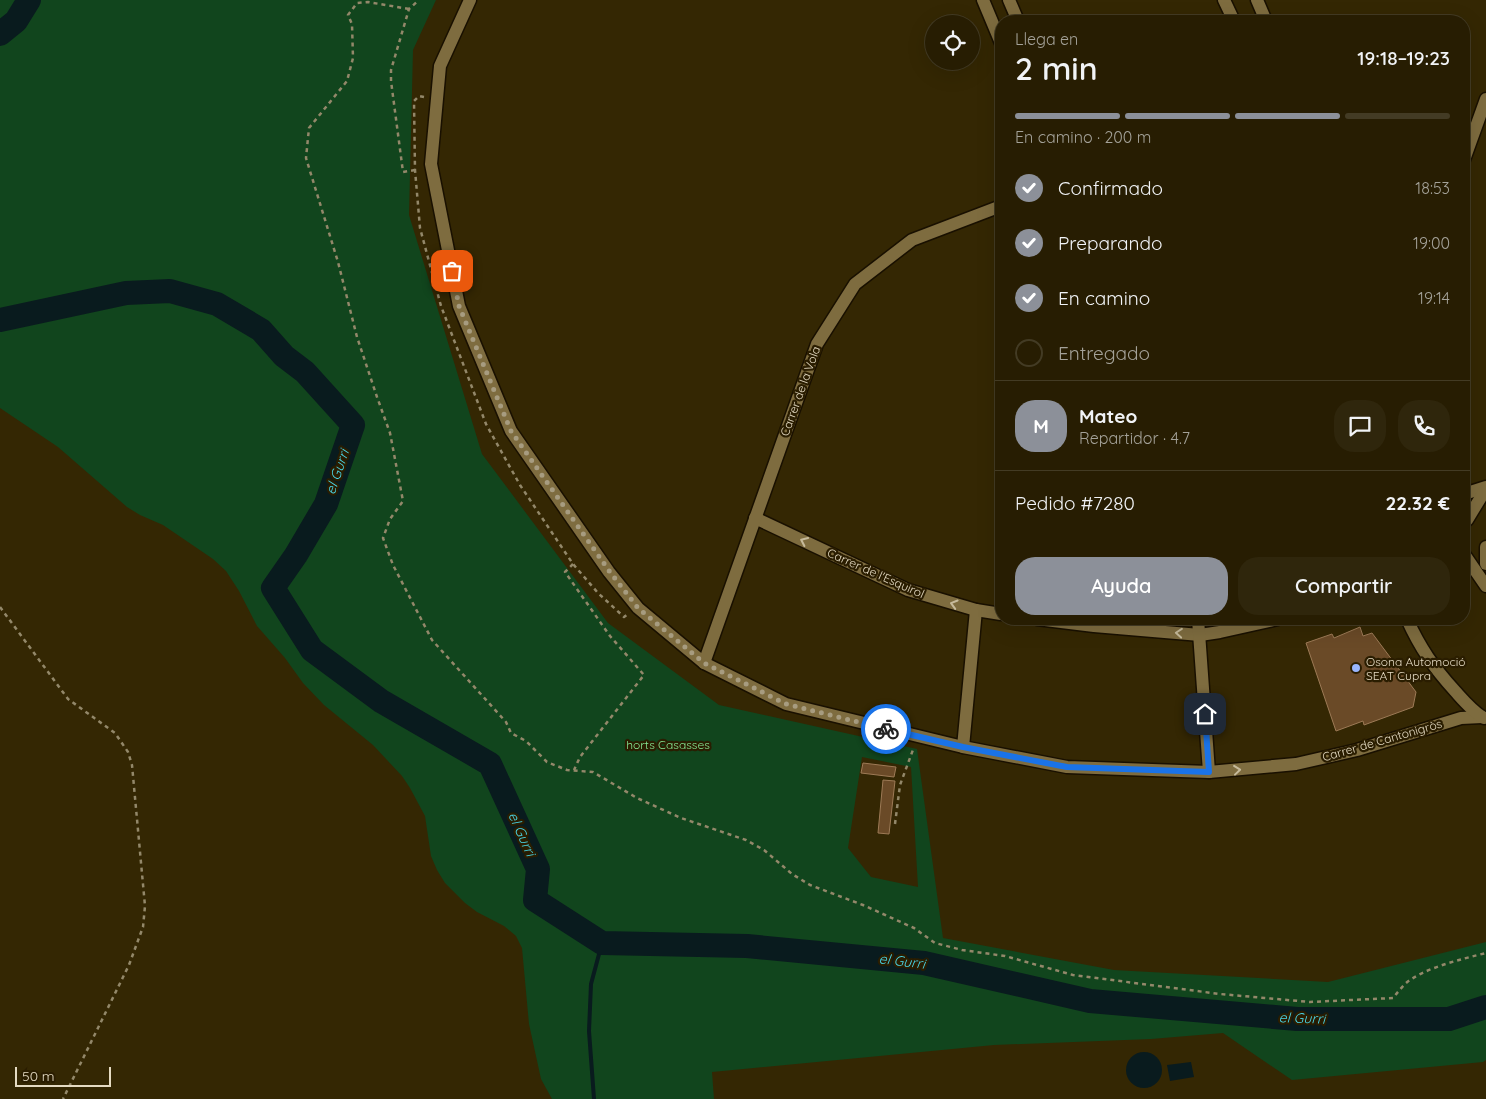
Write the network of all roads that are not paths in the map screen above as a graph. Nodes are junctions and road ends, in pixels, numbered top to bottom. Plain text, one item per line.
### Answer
1 (470, 0) edge
2 (983, 0) edge
3 (1008, 0) edge
4 (1224, 0) edge
5 (1257, 0) edge
6 (1015, 15) edge
7 (1231, 15) edge
8 (1263, 15) edge
9 (995, 29) edge
10 (1486, 99) edge
11 (1470, 143) edge
12 (995, 208) edge
13 (1486, 488) edge
14 (1470, 492) edge
15 (1470, 515) edge
16 (756, 518) junction
17 (1486, 547) edge
18 (1470, 563) edge
19 (1486, 564) edge
20 (1486, 586) edge
21 (976, 610) junction
22 (995, 613) edge
23 (1086, 625) edge
24 (1199, 625) edge
25 (1251, 625) edge
26 (1410, 625) edge
27 (1200, 635) junction
28 (704, 663) junction
29 (1484, 718) edge
30 (963, 747) junction
31 (1209, 772) junction

1 - 28 street, Carrer de Cantonigròs
2 - 9 street
3 - 6 street
4 - 7 street
5 - 8 street
10 - 11 street
12 - 16 street, Carrer de la Vola
13 - 14 street
13 - 15 street
21 -> 16 street, Carrer de l'Esquirol
16 - 28 street, Carrer de la Vola
17 - 19 street
18 - 20 street
21 - 22 street, Carrer de l'Esquirol
21 - 30 street
27 -> 23 street
24 - 27 street
25 - 27 street
26 - 29 street
27 - 31 street
28 - 30 street, Carrer de Cantonigròs
31 -> 29 street, Carrer de Cantonigròs
30 - 31 street, Carrer de Cantonigròs

